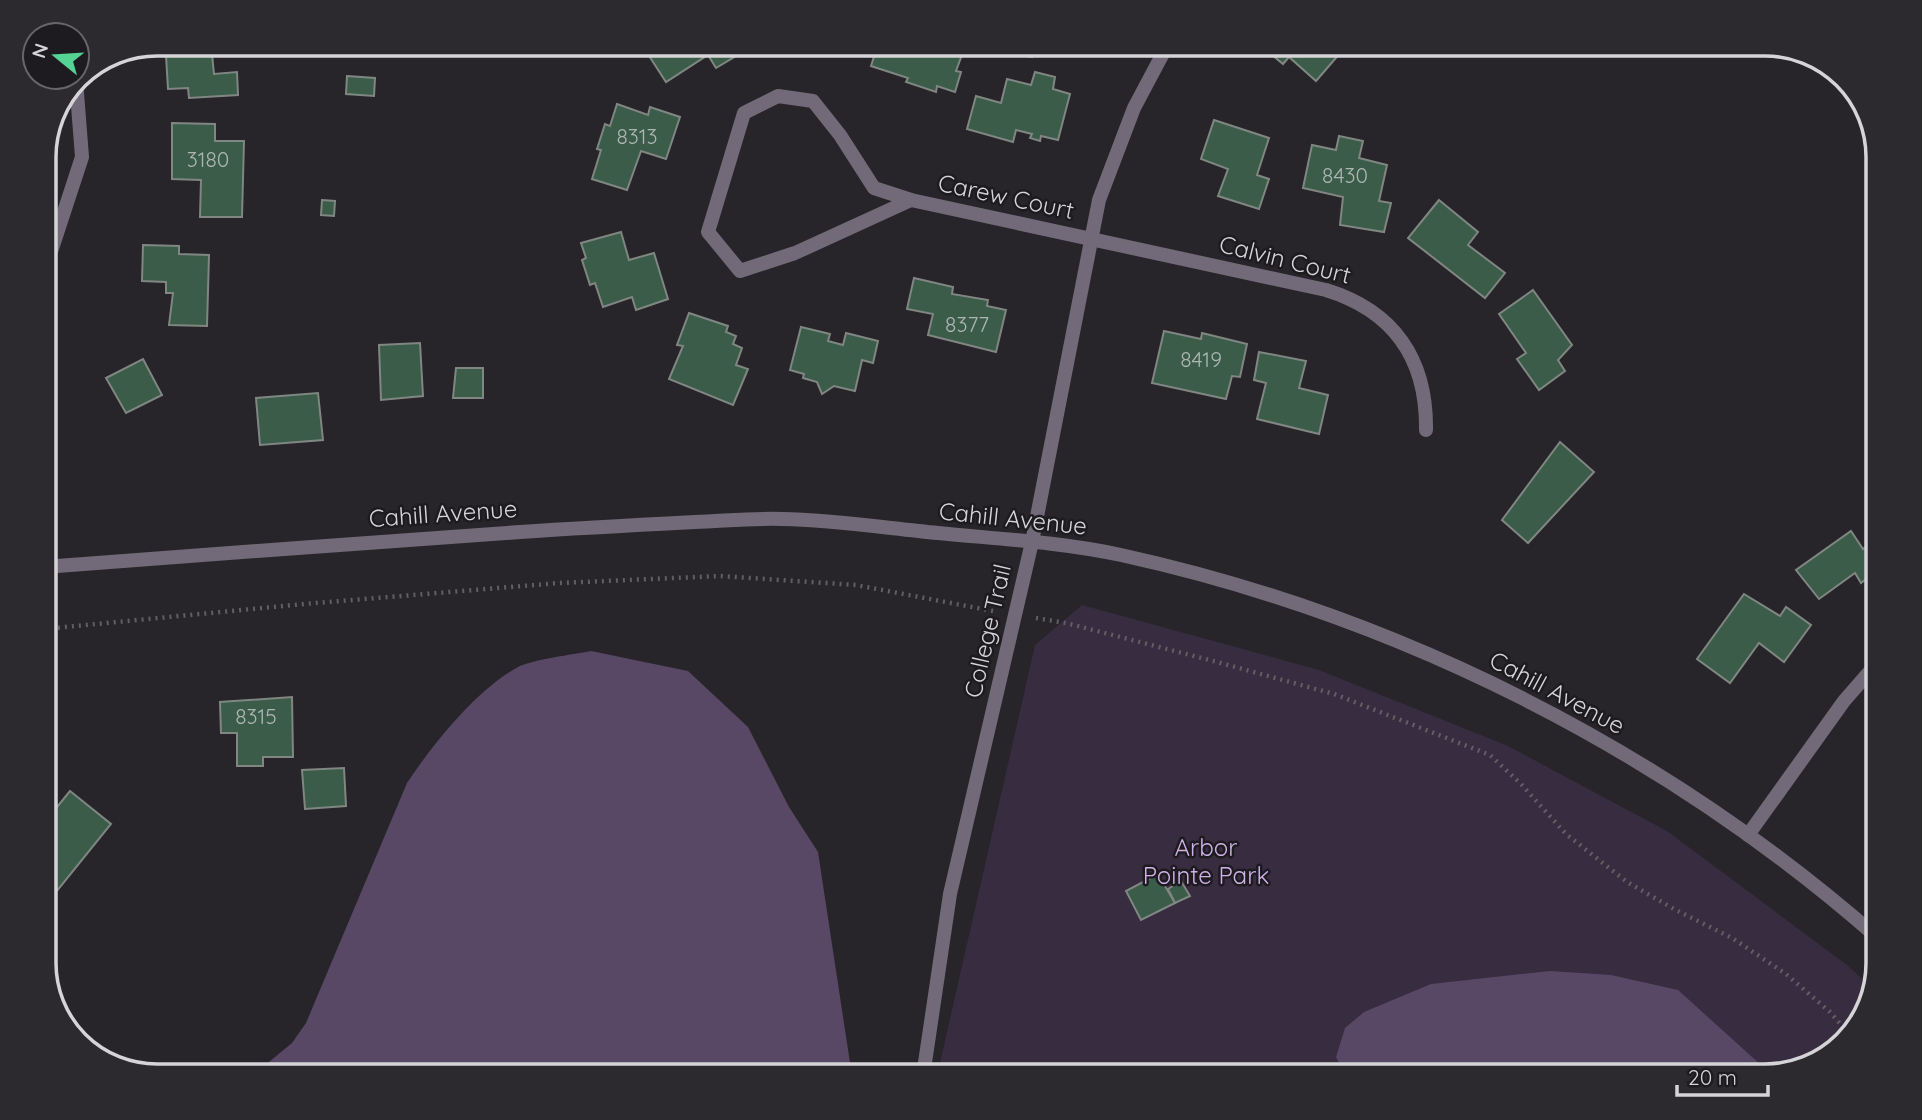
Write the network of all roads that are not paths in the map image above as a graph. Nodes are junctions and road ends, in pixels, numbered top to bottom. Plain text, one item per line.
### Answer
1 (1162, 56) edge
2 (77, 95) edge
3 (911, 200) junction
4 (56, 236) edge
5 (1092, 239) junction
6 (1426, 429) dead end
7 (1032, 542) junction
8 (56, 566) edge
9 (1866, 676) edge
10 (1748, 835) junction
11 (1866, 928) edge
12 (925, 1064) edge

1 - 5 street, College Trail
2 - 4 street
3 - 3 street, Carew Court
3 - 5 street, Carew Court
5 - 6 street, Calvin Court
5 - 7 street, College Trail
7 - 8 street, Cahill Avenue
7 - 10 street, Cahill Avenue
7 - 12 street, College Trail
9 - 10 street
10 - 11 street, Cahill Avenue

